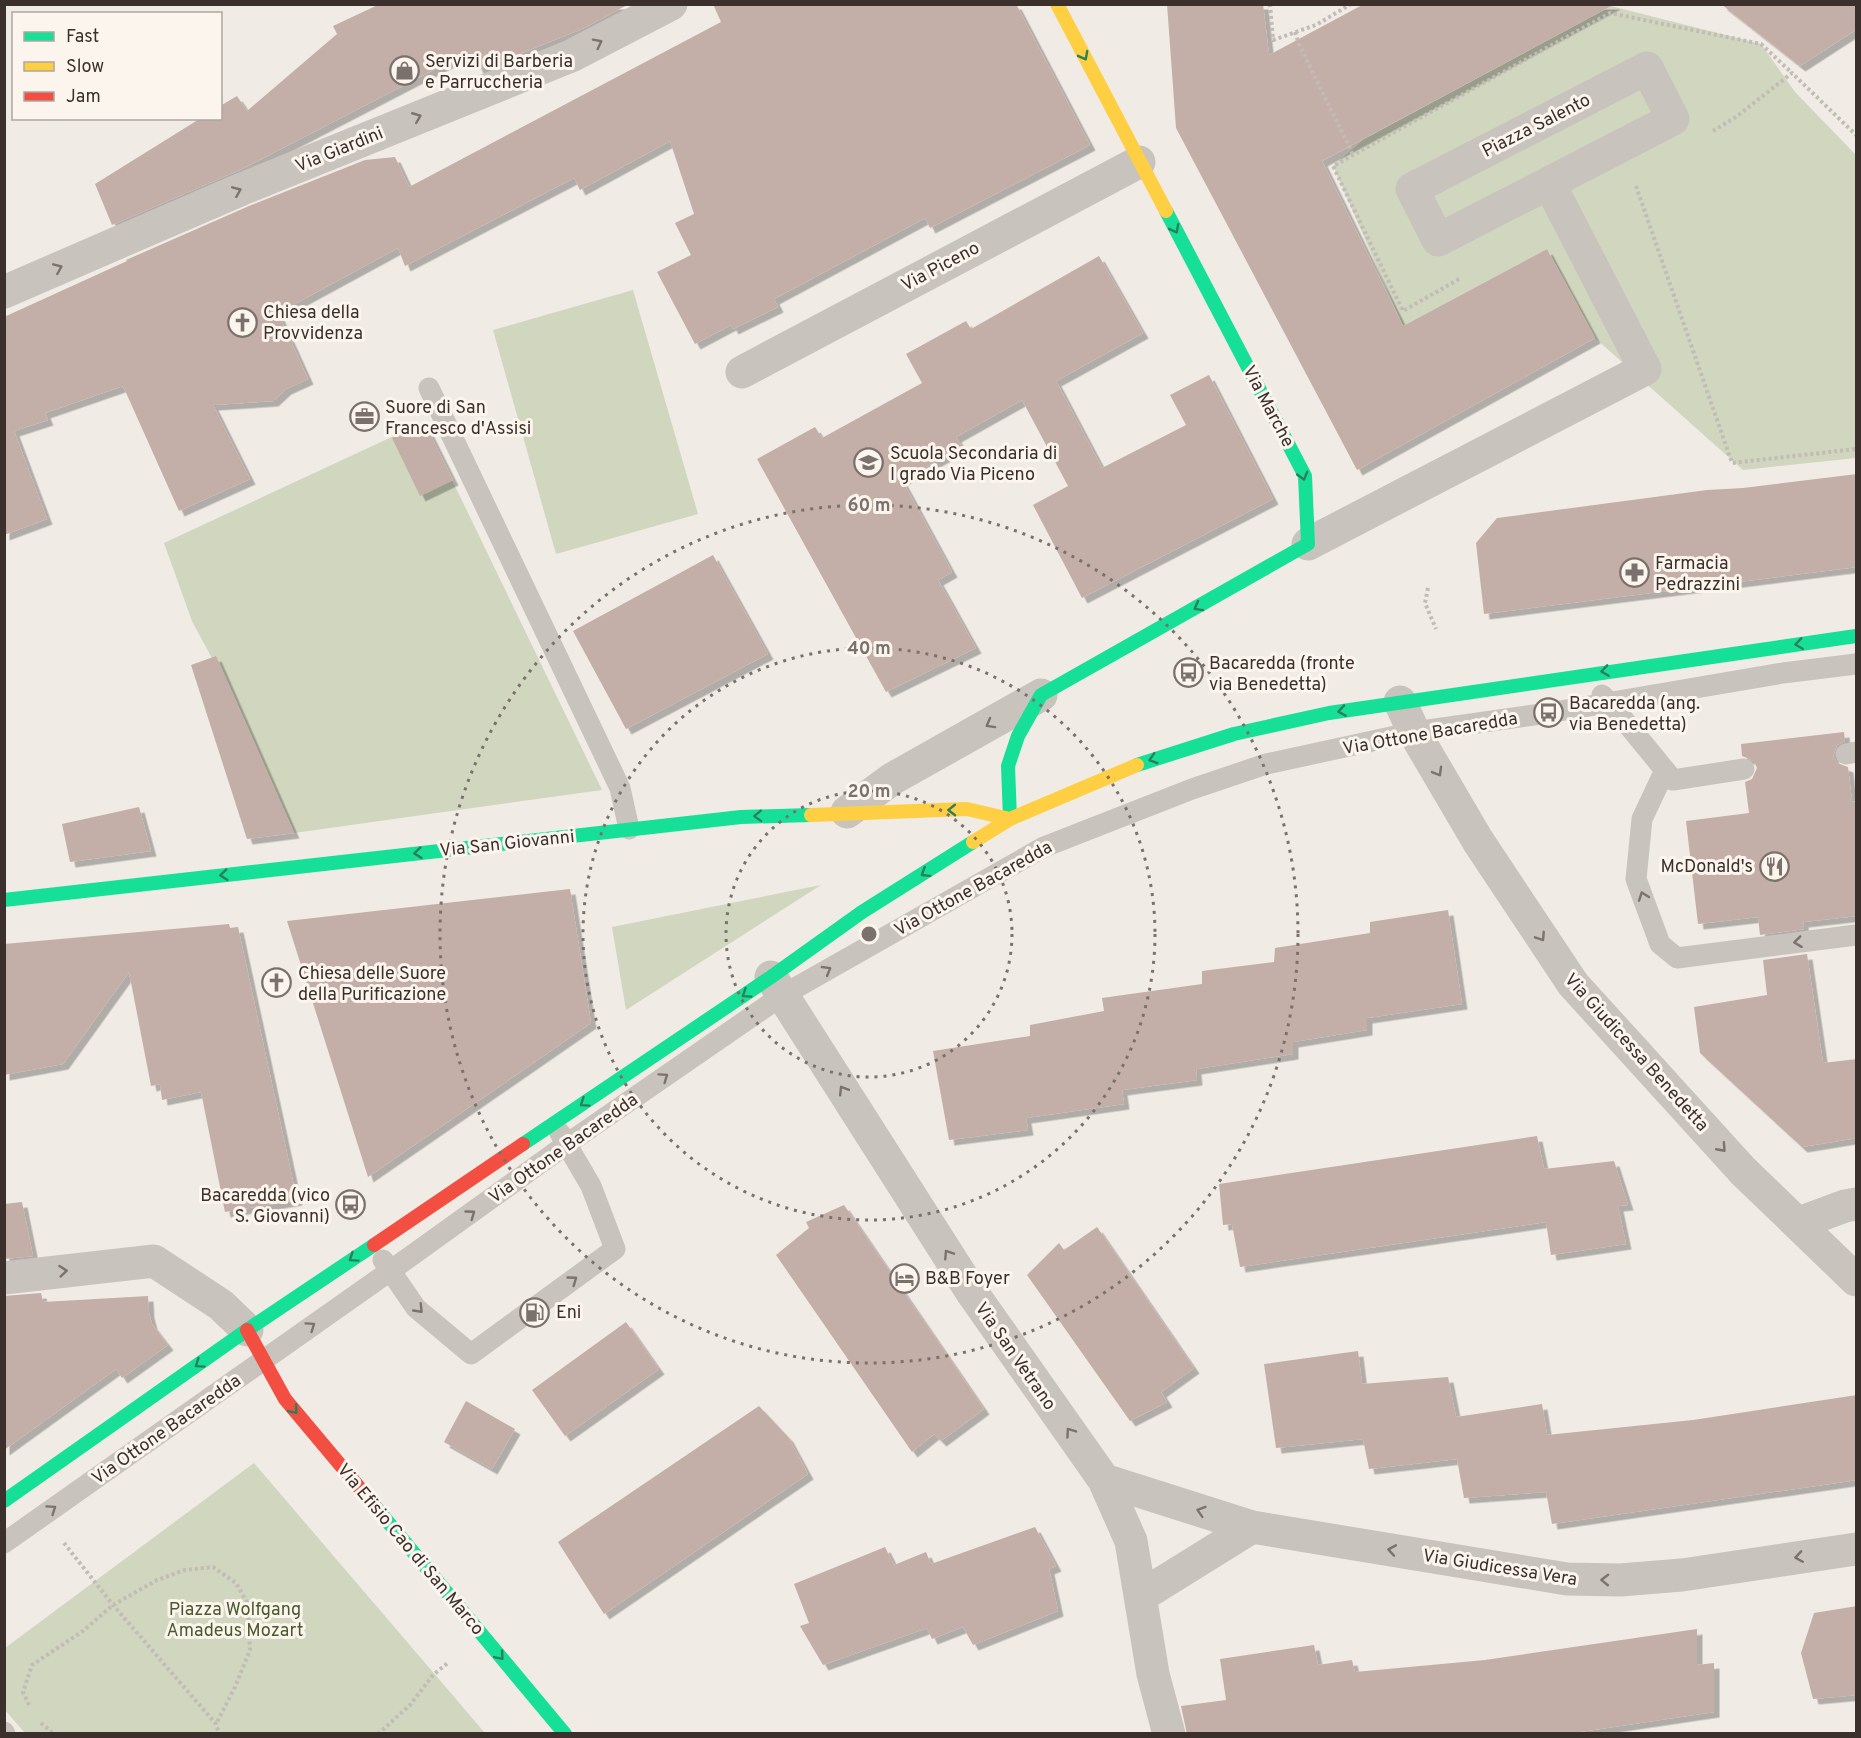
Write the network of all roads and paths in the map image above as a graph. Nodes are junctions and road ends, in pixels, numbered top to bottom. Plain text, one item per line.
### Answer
1 (671, 4) edge
2 (1057, 4) edge
3 (1270, 4) edge
4 (1351, 4) edge
5 (1295, 32) junction
6 (1857, 135) edge
7 (1706, 136) dead end
8 (1139, 162) junction
9 (1635, 182) dead end
10 (1549, 183) junction
11 (1465, 275) dead end
12 (4, 292) edge
13 (741, 372) dead end
14 (429, 388) dead end
15 (1857, 449) edge
16 (1308, 544) junction
17 (1428, 588) dead end
18 (1436, 629) dead end
19 (1857, 636) edge
20 (1857, 664) edge
21 (1580, 675) junction
22 (1041, 695) junction
23 (1400, 702) junction
24 (1610, 703) junction
25 (1414, 732) junction
26 (1743, 769) dead end
27 (1665, 771) junction
28 (847, 812) junction
29 (1010, 819) junction
30 (629, 829) junction
31 (4, 900) edge
32 (1857, 935) edge
33 (777, 986) junction
34 (553, 1123) junction
35 (567, 1144) junction
36 (1857, 1204) edge
37 (1799, 1223) junction
38 (372, 1245) junction
39 (390, 1271) junction
40 (4, 1278) edge
41 (1857, 1280) edge
42 (247, 1330) junction
43 (264, 1360) junction
44 (1104, 1480) junction
45 (4, 1501) edge
46 (1252, 1527) junction
47 (64, 1542) dead end
48 (4, 1543) edge
49 (1857, 1548) edge
50 (1140, 1596) junction
51 (113, 1605) junction
52 (454, 1657) dead end
53 (31, 1710) dead end
54 (35, 1719) dead end
55 (216, 1724) junction
56 (54, 1734) edge
57 (219, 1734) edge
58 (378, 1734) edge
59 (565, 1734) edge
60 (1169, 1734) edge

12 -> 1 street, Via Giardini
2 -> 8 street, Via Marche
3 - 5 path
4 - 5 path
5 - 11 path
6 - 7 path
8 - 13 street, Via Piceno
8 -> 16 street, Via Marche
9 - 15 path
10 - 10 street, Piazza Salento
10 - 16 street
14 - 30 lane
16 -> 22 street
17 - 18 path
19 -> 21 street, Via Ottone Bacaredda
20 - 24 lane, Via Ottone Bacaredda
21 - 23 street, Via Ottone Bacaredda
21 - 24 lane
22 -> 28 street
22 - 29 street
23 - 25 street, Via Giudicessa Benedetta
23 -> 29 street, Via Ottone Bacaredda
24 - 25 lane, Via Ottone Bacaredda
24 - 27 lane
33 -> 25 lane, Via Ottone Bacaredda
25 -> 37 street, Via Giudicessa Benedetta
26 - 27 lane
32 -> 27 lane
29 -> 28 street, Via San Giovanni
28 -> 30 street, Via San Giovanni
29 -> 33 street, Via Ottone Bacaredda
30 -> 31 street, Via San Giovanni
33 -> 34 street, Via Ottone Bacaredda
35 -> 33 lane, Via Ottone Bacaredda
44 -> 33 street, Via San Vetrano
34 - 35 lane
34 - 38 street, Via Ottone Bacaredda
39 -> 35 lane, Via Ottone Bacaredda
39 -> 35 lane
36 - 37 street
37 - 41 street, Via Giudicessa Benedetta
38 - 39 lane
38 -> 42 street, Via Ottone Bacaredda
43 -> 39 lane, Via Ottone Bacaredda
40 -> 42 street
42 - 43 street, Via Efisio Cao di San Marco
42 -> 45 street, Via Ottone Bacaredda
48 -> 43 lane, Via Ottone Bacaredda
43 -> 59 street, Via Efisio Cao di San Marco
46 -> 44 street, Via Giudicessa Vera
44 - 50 street, Via San Vetrano
49 -> 46 street, Via Giudicessa Vera
46 - 50 street
47 - 51 path
50 - 60 street, Via San Vetrano
51 - 53 path
51 - 55 path
51 - 55 path
52 - 58 path
54 - 56 path
55 - 57 path

